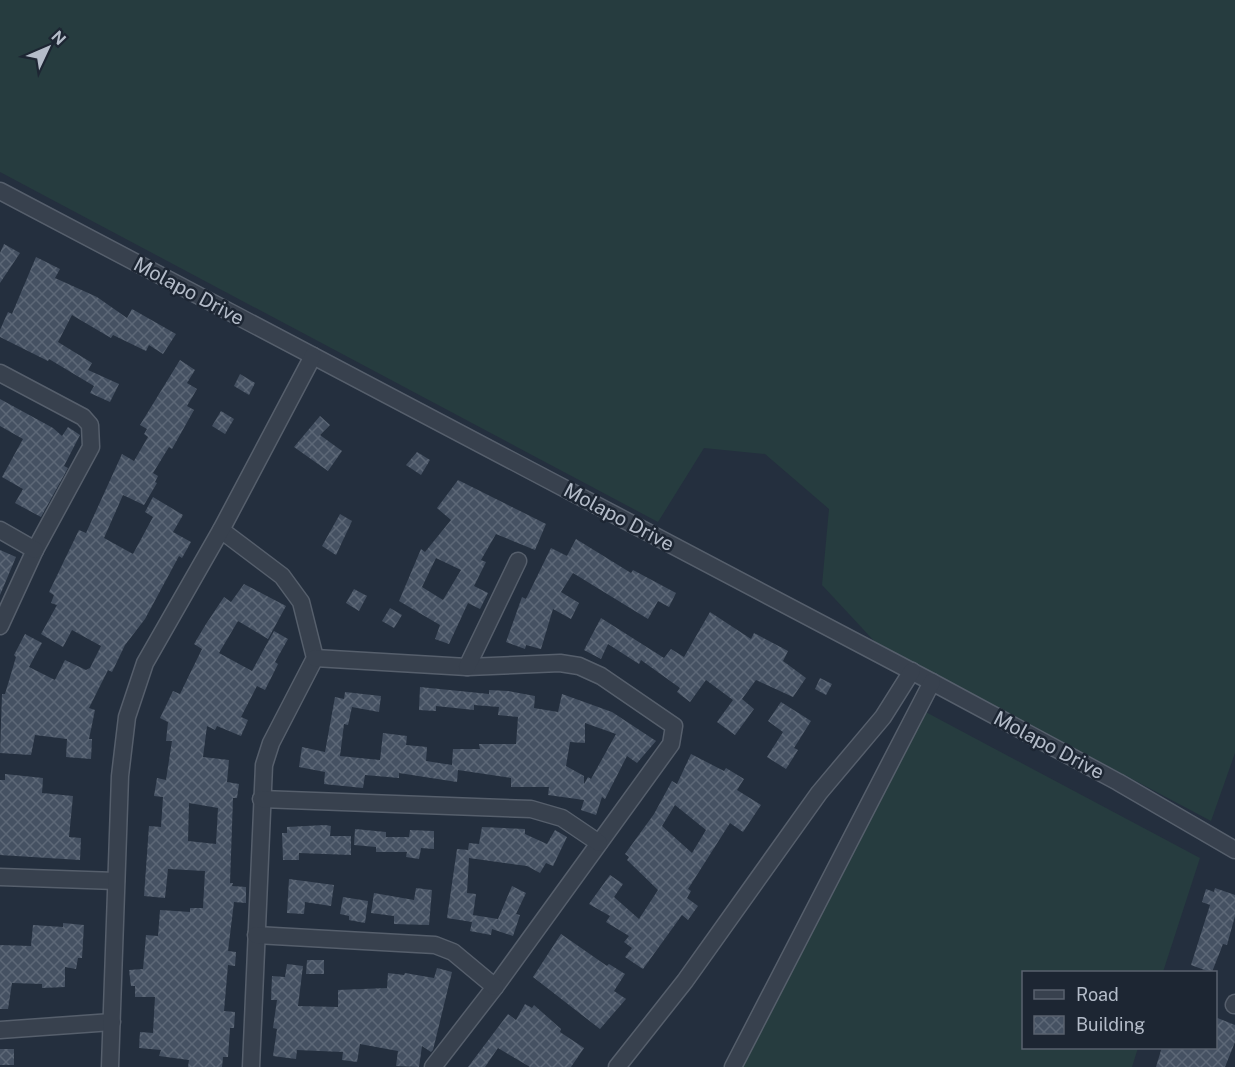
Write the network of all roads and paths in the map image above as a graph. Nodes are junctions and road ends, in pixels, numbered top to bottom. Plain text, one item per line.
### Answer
1 (0, 191) edge
2 (313, 356) junction
3 (0, 373) edge
4 (0, 530) edge
5 (221, 530) junction
6 (35, 550) junction
7 (518, 561) dead end
8 (0, 626) edge
9 (315, 658) junction
10 (467, 667) junction
11 (912, 671) junction
12 (932, 682) junction
13 (261, 799) junction
14 (599, 843) junction
15 (1235, 850) edge
16 (0, 877) edge
17 (116, 881) junction
18 (256, 935) junction
19 (495, 987) junction
20 (112, 1022) junction
21 (0, 1030) edge
22 (110, 1067) edge
23 (251, 1067) edge
24 (432, 1067) edge
25 (617, 1067) edge
26 (733, 1067) edge

1 - 2 street, Molapo Drive
2 - 5 street
2 - 11 street, Molapo Drive
3 - 6 street
4 - 6 street
5 - 9 street
5 - 17 street
6 - 8 street
7 - 10 street
9 - 10 street
9 - 13 street
10 - 14 street
11 - 12 street, Molapo Drive
11 - 25 street
12 - 15 street, Molapo Drive
12 - 26 street
13 - 14 street
13 - 18 street
14 - 19 street
16 - 17 street
17 - 20 street
18 - 19 street
18 - 23 street
19 - 24 street
20 - 21 street
20 - 22 street

